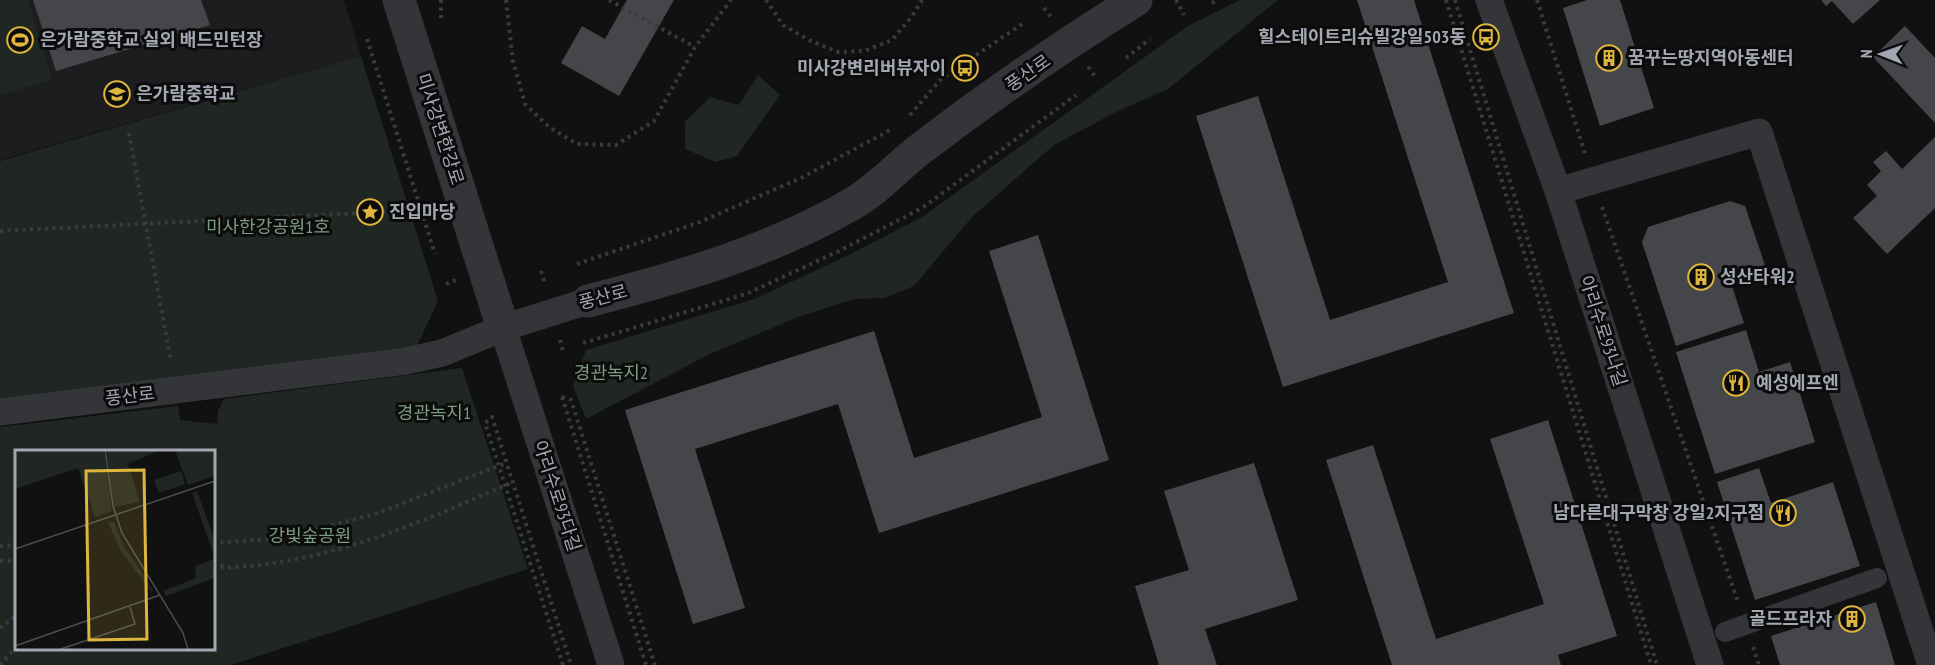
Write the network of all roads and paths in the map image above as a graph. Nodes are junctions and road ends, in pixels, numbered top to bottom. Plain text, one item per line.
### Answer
1 (399, 0) edge
2 (506, 0) edge
3 (609, 0) edge
4 (731, 0) edge
5 (766, 0) edge
6 (922, 0) edge
7 (1136, 0) edge
8 (1176, 0) edge
9 (1217, 0) edge
10 (1446, 0) edge
11 (1455, 0) edge
12 (1489, 0) edge
13 (1537, 0) edge
14 (1212, 3) dead end
15 (1184, 15) dead end
16 (1025, 22) dead end
17 (367, 39) dead end
18 (1150, 39) dead end
19 (695, 47) junction
20 (1126, 58) dead end
21 (902, 124) dead end
22 (892, 129) dead end
23 (129, 133) dead end
24 (1593, 181) junction
25 (1558, 191) junction
26 (420, 210) junction
27 (146, 224) junction
28 (0, 231) edge
29 (435, 254) dead end
30 (577, 264) dead end
31 (588, 301) joint
32 (503, 327) junction
33 (172, 366) dead end
34 (0, 412) edge
35 (506, 463) junction
36 (500, 466) junction
37 (513, 482) junction
38 (506, 485) junction
39 (214, 543) edge
40 (15, 545) edge
41 (0, 546) edge
42 (214, 566) edge
43 (1877, 578) dead end
44 (15, 617) edge
45 (1746, 624) junction
46 (0, 628) edge
47 (1725, 632) dead end
48 (15, 648) edge
49 (0, 664) edge
50 (562, 665) edge
51 (571, 665) edge
52 (611, 665) edge
53 (646, 665) edge
54 (655, 665) edge
55 (1651, 665) edge
56 (1657, 665) edge
57 (1710, 665) edge
58 (1759, 665) edge
59 (1930, 665) edge

1 - 32 street, 미사강변한강로
2 - 19 path
3 - 19 path
4 - 19 path
5 - 6 path
7 - 31 street, 풍산로
8 - 15 path
9 - 14 path
10 - 55 path
11 - 56 path
12 - 25 street, 아리수로93나길
13 - 24 path
16 - 21 path
17 - 26 path
18 - 20 path
22 - 30 path
23 - 27 path
24 - 25 street
24 - 45 path
24 - 59 street
25 - 57 street, 아리수로93나길
26 - 27 path
26 - 29 path
27 - 28 path
27 - 33 path
31 - 32 street, 풍산로
32 - 34 street, 풍산로
32 - 52 street, 아리수로93다길
35 - 36 path
35 - 36 path
35 - 37 path
36 - 38 path
36 - 39 path
37 - 38 path
37 - 51 path
38 - 42 path
38 - 50 path
40 - 41 path
43 - 45 street
44 - 46 path
45 - 47 street
45 - 58 path
48 - 49 path
53 - 54 path

